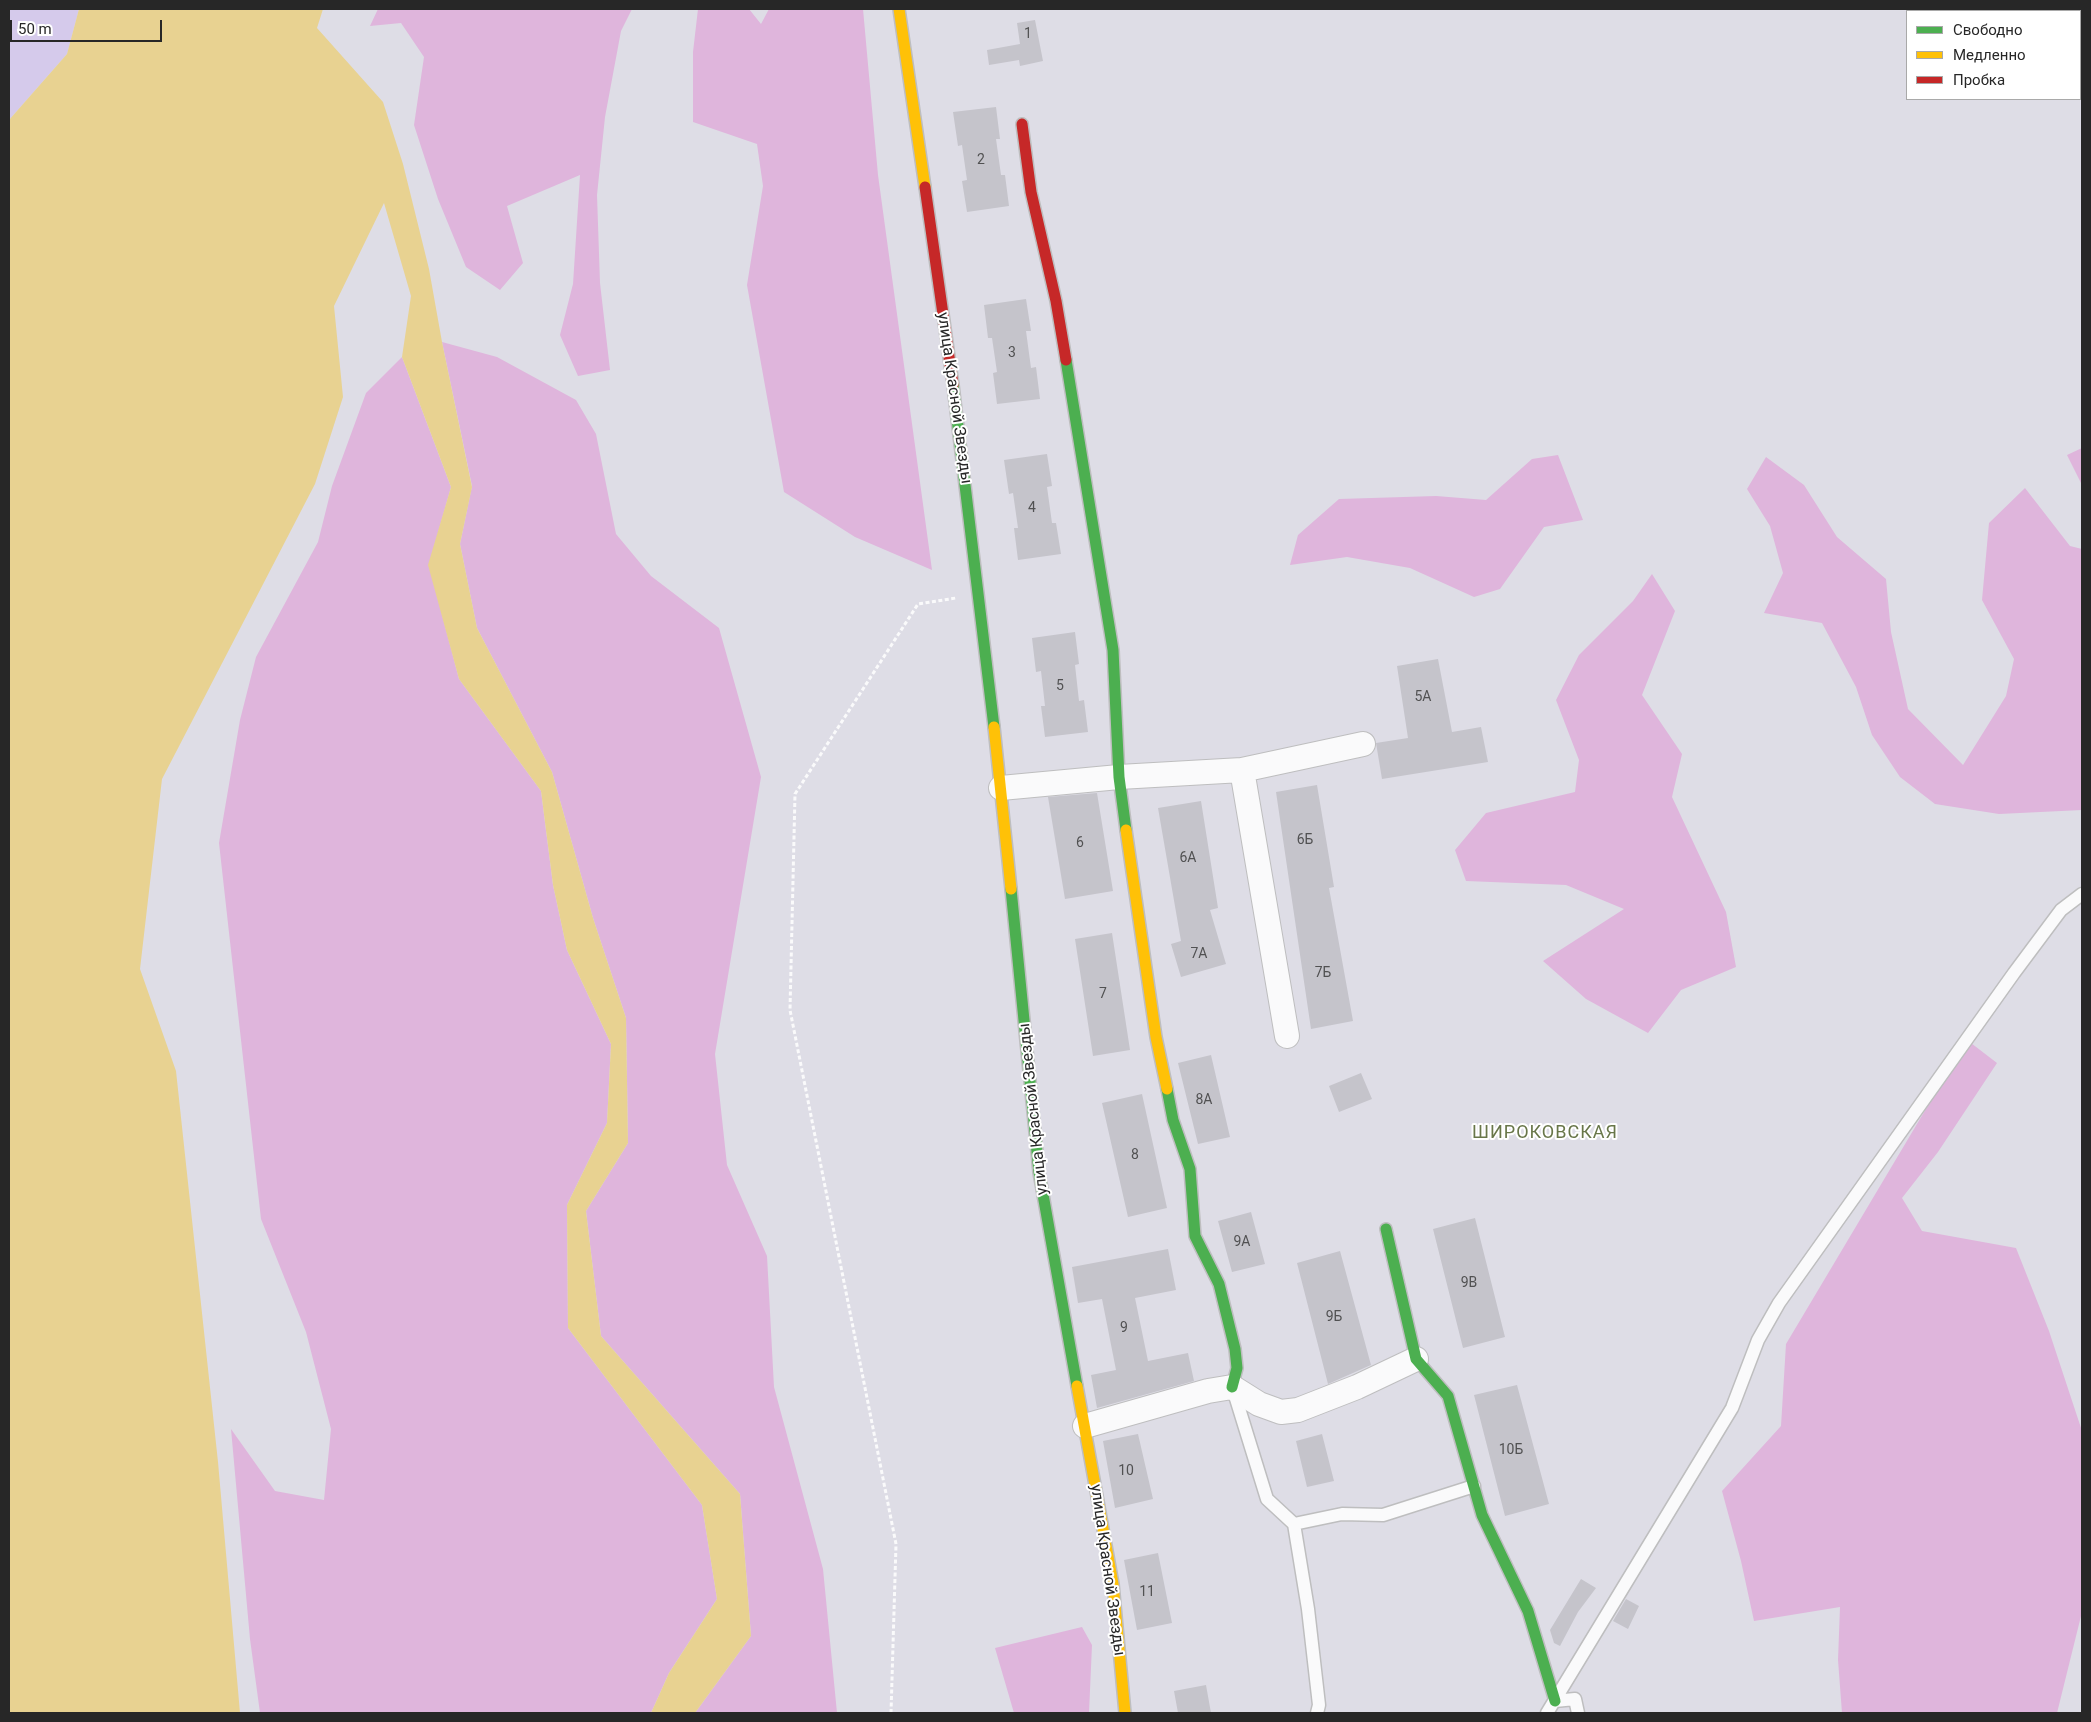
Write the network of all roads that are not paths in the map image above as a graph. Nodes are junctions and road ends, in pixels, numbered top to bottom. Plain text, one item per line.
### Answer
1 (898, 9) edge
2 (1022, 124) dead end
3 (1362, 744) dead end
4 (1242, 770) junction
5 (1119, 777) junction
6 (1001, 788) junction
7 (2082, 894) edge
8 (1287, 1036) dead end
9 (1386, 1229) dead end
10 (1416, 1359) junction
11 (1232, 1387) junction
12 (1085, 1426) junction
13 (1474, 1486) junction
14 (1294, 1524) junction
15 (1554, 1701) junction
16 (1125, 1713) edge
17 (1317, 1713) edge
18 (1547, 1713) edge
19 (1578, 1713) edge

1 - 6 street, улица Красной Звезды
2 - 5 street
3 - 4 street
4 - 5 street
4 - 8 street
5 - 6 street
5 - 11 street
6 - 12 street, улица Красной Звезды
7 - 15 lane
9 - 10 street
10 - 11 street
10 - 13 street
11 - 12 street
11 - 14 lane
12 - 16 street, улица Красной Звезды
13 - 14 lane
13 - 15 street
14 - 17 lane
15 - 18 lane
15 - 19 lane

